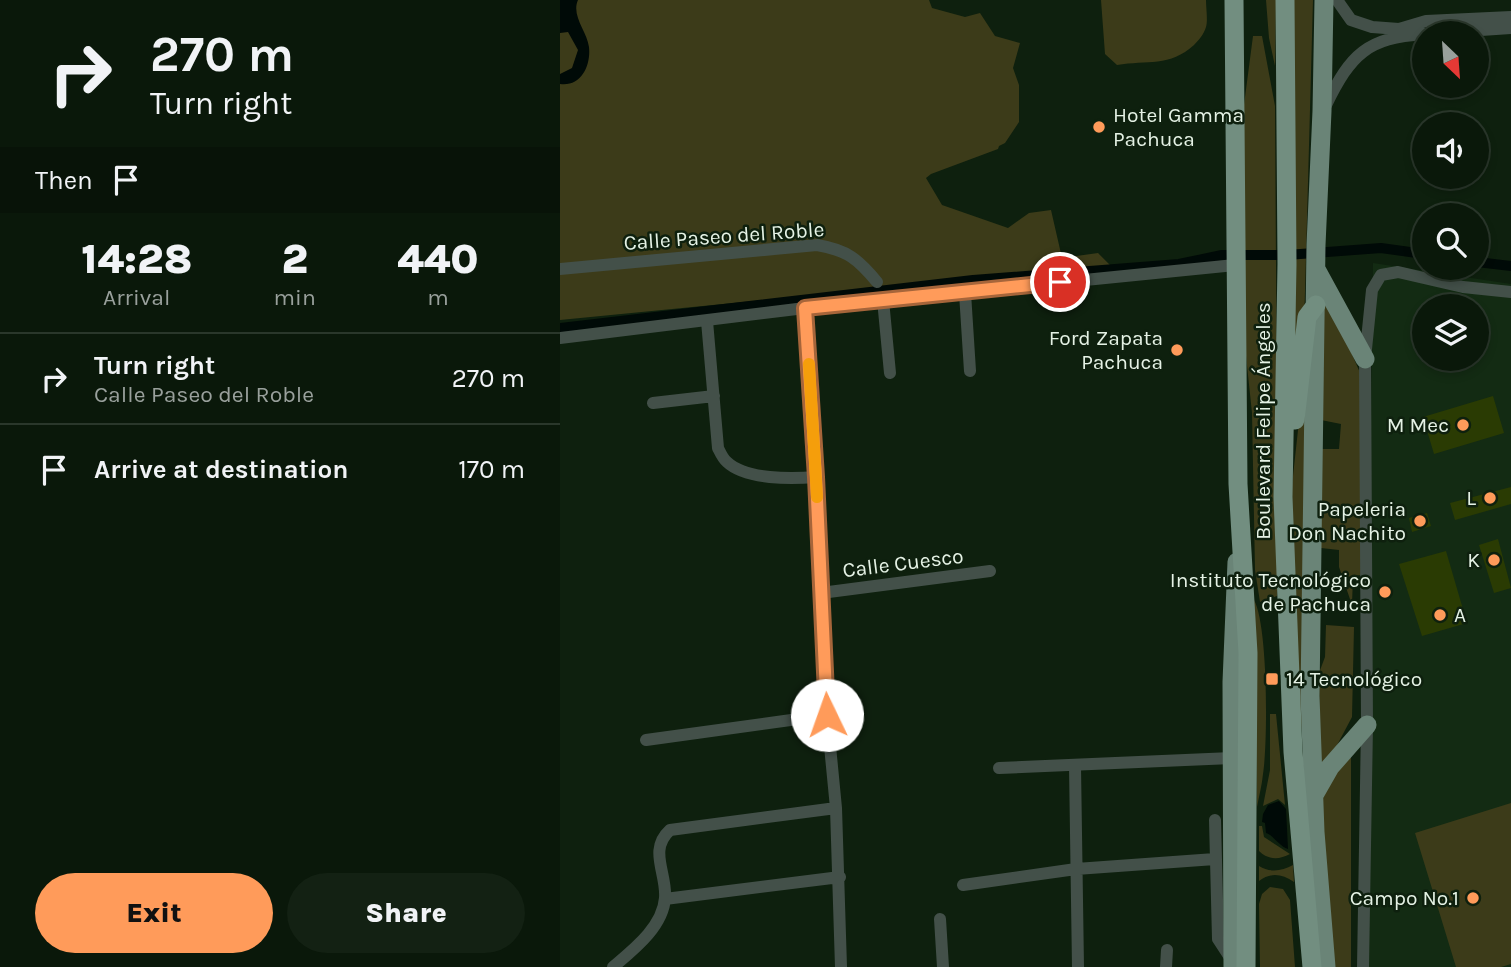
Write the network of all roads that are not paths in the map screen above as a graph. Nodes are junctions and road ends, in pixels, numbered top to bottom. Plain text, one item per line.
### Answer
1 (1234, 0) edge
2 (1285, 0) edge
3 (1324, 0) edge
4 (1338, 0) edge
5 (1511, 18) edge
6 (1511, 28) edge
7 (1489, 29) edge
8 (1412, 35) edge
9 (1322, 111) junction
10 (1235, 258) junction
11 (560, 268) edge
12 (1316, 268) junction
13 (877, 282) dead end
14 (1511, 292) edge
15 (965, 293) junction
16 (883, 300) junction
17 (1315, 305) junction
18 (805, 308) junction
19 (707, 321) junction
20 (560, 338) edge
21 (1365, 359) junction
22 (970, 371) dead end
23 (890, 373) dead end
24 (713, 396) junction
25 (653, 403) dead end
26 (816, 477) junction
27 (1283, 497) junction
28 (1240, 523) junction
29 (990, 571) dead end
30 (821, 593) junction
31 (827, 715) junction
32 (1367, 725) junction
33 (646, 740) dead end
34 (1232, 758) junction
35 (1075, 766) junction
36 (999, 768) dead end
37 (1248, 781) junction
38 (1314, 796) junction
39 (836, 807) junction
40 (1215, 820) dead end
41 (1215, 859) junction
42 (1076, 869) junction
43 (839, 877) junction
44 (964, 885) dead end
45 (665, 898) junction
46 (940, 919) dead end
47 (1233, 922) junction
48 (1323, 929) joint
49 (1167, 950) dead end
50 (1237, 966) edge
51 (612, 967) edge
52 (841, 967) edge
53 (943, 967) edge
54 (1078, 967) edge
55 (1167, 967) edge
56 (1312, 967) edge
57 (1323, 967) edge
58 (1363, 967) edge

1 - 10 highway, Boulevard Felipe Ángeles
2 - 27 highway, Boulevard Felipe Ángeles
3 - 9 main road
4 - 5 street
6 - 7 street
8 - 9 street
9 - 12 main road
10 - 15 street
10 - 28 highway, Boulevard Felipe Ángeles
11 - 13 street, Calle Paseo del Roble
12 - 17 main road
12 - 21 main road
14 - 21 street
15 - 16 street
15 - 22 street
16 - 18 street
16 - 23 street
17 - 27 highway
17 - 38 main road
18 - 19 street
18 - 26 street
19 - 20 street
19 - 24 street
21 - 32 street
24 - 25 street
24 - 26 street
26 - 30 street
27 - 56 highway, Boulevard Felipe Ángeles
28 - 34 main road, Boulevard Felipe Ángeles
28 - 37 highway, Boulevard Felipe Ángeles
29 - 30 street, Calle Cuesco
30 - 31 street
31 - 33 street
31 - 39 street
32 - 38 main road
32 - 58 street
34 - 35 street
34 - 47 main road, Boulevard Felipe Ángeles
35 - 36 street
35 - 42 street
37 - 47 highway
37 - 50 highway, Boulevard Felipe Ángeles
38 - 48 main road
39 - 43 street
39 - 45 street
40 - 41 street
41 - 42 street
41 - 50 street
42 - 44 street
42 - 54 street
43 - 45 street
43 - 52 street
45 - 51 street
46 - 53 street
47 - 50 main road, Boulevard Felipe Ángeles
48 - 57 highway
49 - 55 street

